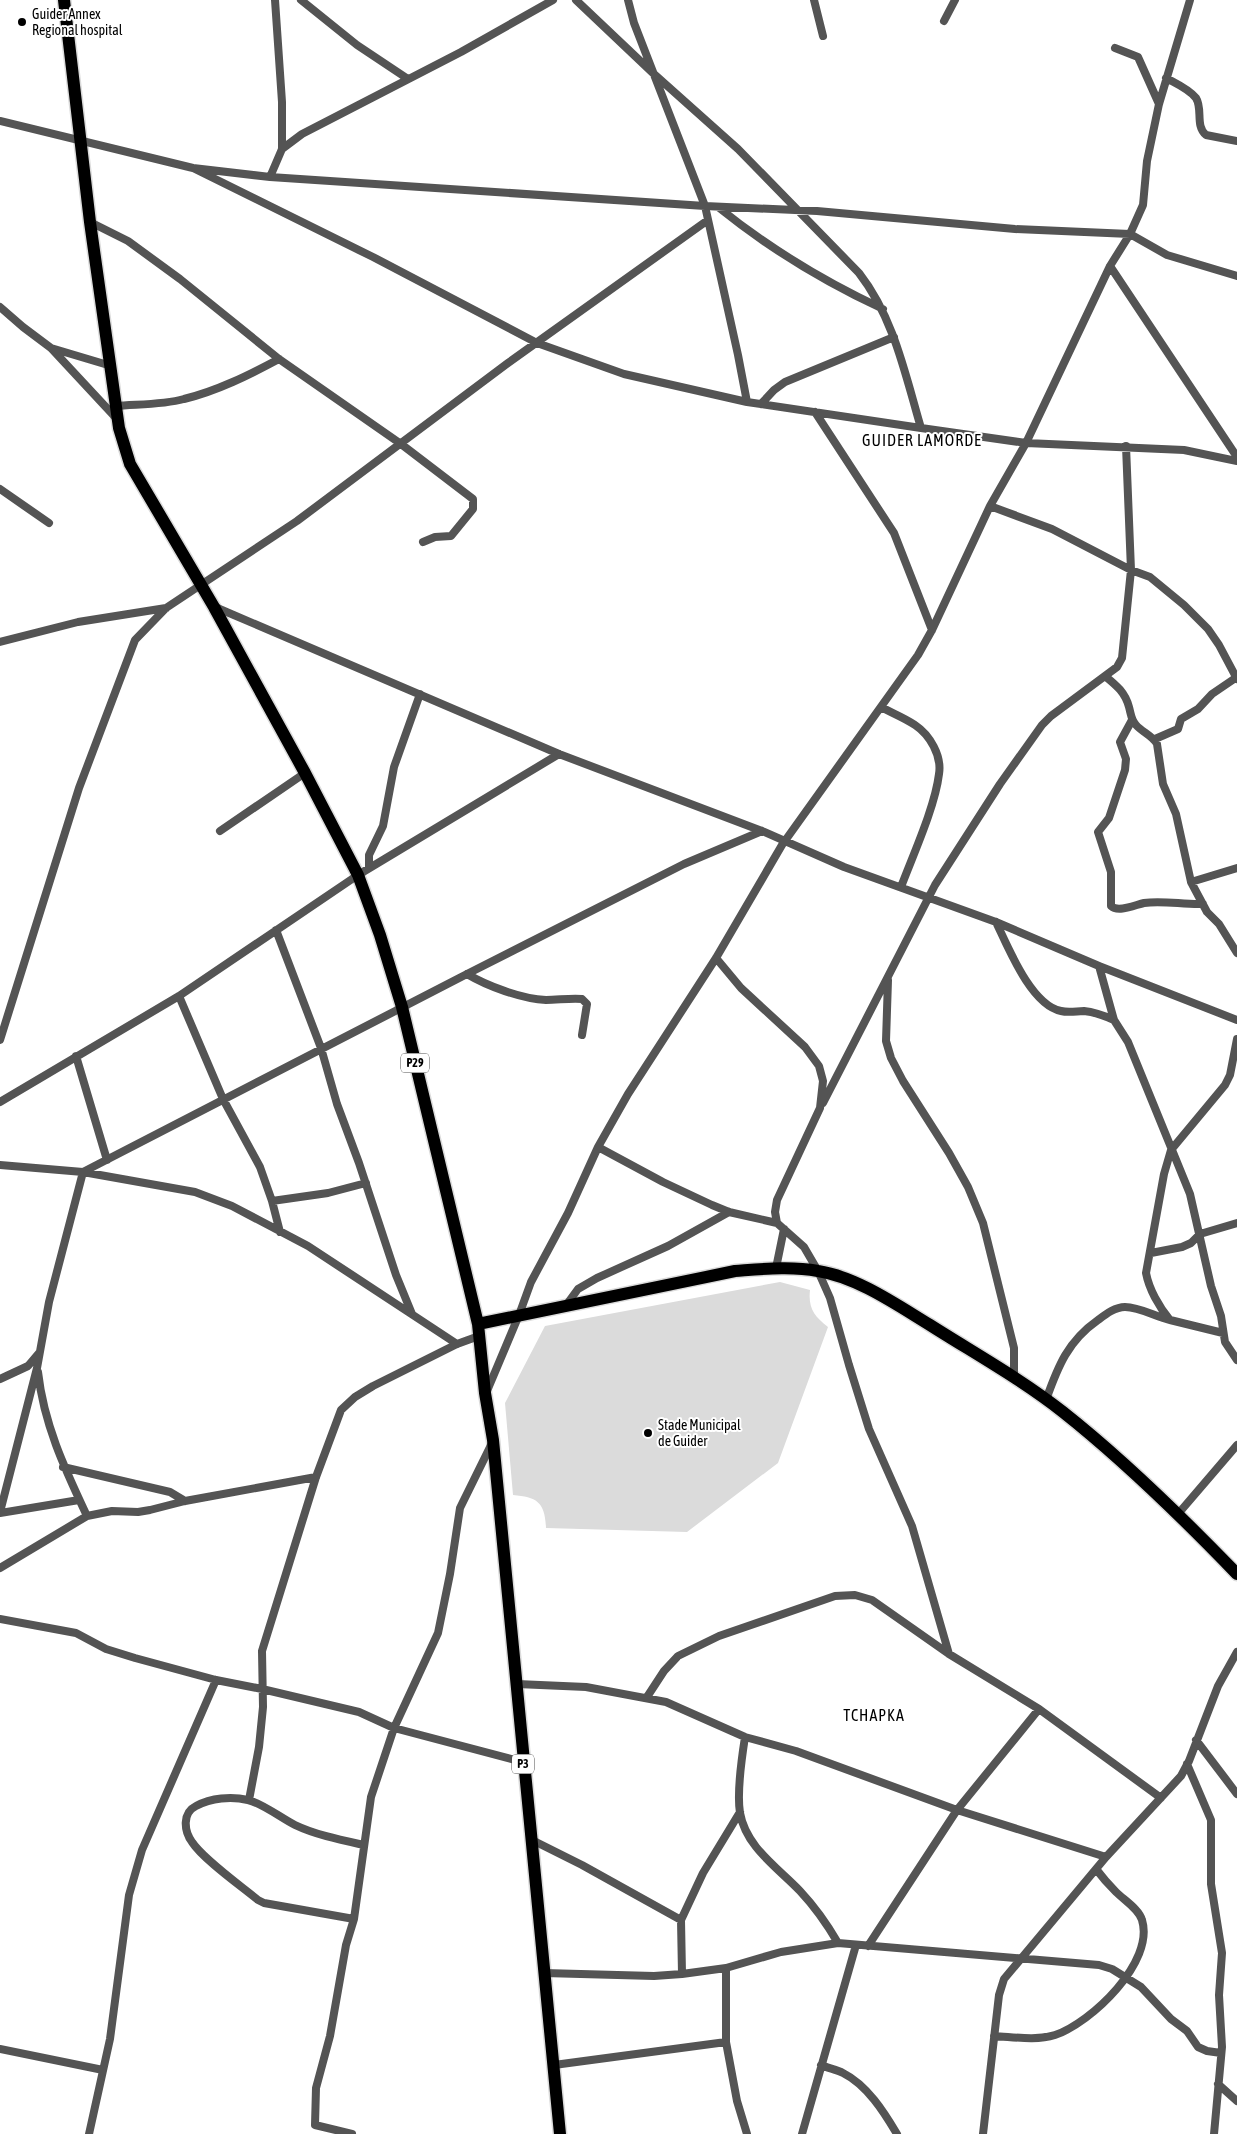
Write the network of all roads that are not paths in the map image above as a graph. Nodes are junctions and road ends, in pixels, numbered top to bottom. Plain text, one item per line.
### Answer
1 (64, 0) edge
2 (275, 0) edge
3 (301, 0) edge
4 (553, 0) edge
5 (576, 0) edge
6 (628, 0) edge
7 (814, 0) edge
8 (955, 0) edge
9 (1190, 0) edge
10 (944, 21) dead end
11 (823, 36) dead end
12 (1115, 48) dead end
13 (654, 74) junction
14 (1166, 78) junction
15 (408, 79) junction
16 (1159, 104) junction
17 (0, 121) edge
18 (80, 140) junction
19 (1237, 141) edge
20 (282, 149) junction
21 (193, 168) junction
22 (270, 177) junction
23 (705, 206) junction
24 (718, 207) junction
25 (796, 210) junction
26 (708, 220) junction
27 (90, 222) junction
28 (1130, 234) junction
29 (1110, 266) junction
30 (1237, 276) edge
31 (0, 308) edge
32 (883, 309) junction
33 (894, 337) junction
34 (537, 343) junction
35 (51, 348) junction
36 (279, 359) junction
37 (108, 365) junction
38 (747, 402) junction
39 (761, 404) junction
40 (115, 406) junction
41 (816, 412) junction
42 (117, 419) junction
43 (921, 428) junction
44 (1026, 443) junction
45 (401, 444) junction
46 (1126, 446) junction
47 (1237, 459) edge
48 (0, 489) edge
49 (990, 506) junction
50 (48, 523) dead end
51 (423, 542) dead end
52 (1130, 570) junction
53 (200, 585) junction
54 (214, 607) junction
55 (166, 608) junction
56 (932, 630) junction
57 (0, 642) edge
58 (1105, 676) junction
59 (1237, 678) edge
60 (420, 694) junction
61 (881, 707) junction
62 (1132, 720) junction
63 (1155, 740) junction
64 (559, 754) junction
65 (306, 773) junction
66 (220, 830) dead end
67 (762, 831) junction
68 (786, 840) junction
69 (370, 868) junction
70 (1237, 868) edge
71 (358, 875) junction
72 (1192, 882) junction
73 (900, 887) junction
74 (928, 897) junction
75 (1203, 904) junction
76 (996, 922) junction
77 (276, 930) junction
78 (1237, 953) edge
79 (716, 958) junction
80 (1099, 966) junction
81 (467, 974) junction
82 (888, 975) junction
83 (179, 996) junction
84 (402, 1007) junction
85 (1114, 1020) junction
86 (1237, 1020) edge
87 (582, 1035) dead end
88 (1237, 1039) edge
89 (0, 1040) edge
90 (321, 1048) junction
91 (76, 1056) junction
92 (223, 1099) junction
93 (0, 1102) edge
94 (820, 1108) junction
95 (598, 1146) junction
96 (1171, 1150) junction
97 (107, 1160) junction
98 (0, 1165) edge
99 (83, 1172) junction
100 (366, 1183) junction
101 (272, 1201) junction
102 (729, 1212) junction
103 (777, 1222) junction
104 (1237, 1223) edge
105 (784, 1229) junction
106 (280, 1232) junction
107 (1200, 1234) junction
108 (1151, 1253) junction
109 (776, 1268) junction
110 (818, 1270) junction
111 (567, 1304) junction
112 (412, 1314) junction
113 (519, 1315) junction
114 (1170, 1320) junction
115 (478, 1330) junction
116 (1223, 1334) junction
117 (457, 1344) junction
118 (40, 1352) junction
119 (1237, 1360) edge
120 (37, 1368) junction
121 (1014, 1377) junction
122 (0, 1379) edge
123 (485, 1394) junction
124 (1046, 1400) junction
125 (493, 1440) junction
126 (1237, 1445) edge
127 (63, 1467) junction
128 (316, 1477) junction
129 (80, 1500) junction
130 (185, 1502) junction
131 (0, 1512) edge
132 (1178, 1514) junction
133 (87, 1516) junction
134 (0, 1568) edge
135 (1237, 1574) edge
136 (0, 1619) edge
137 (1237, 1652) edge
138 (949, 1654) junction
139 (216, 1680) junction
140 (517, 1684) junction
141 (262, 1689) junction
142 (647, 1697) junction
143 (1039, 1708) junction
144 (394, 1728) junction
145 (745, 1737) junction
146 (1196, 1740) junction
147 (523, 1762) junction
148 (1187, 1764) junction
149 (1237, 1794) edge
150 (1161, 1798) junction
151 (249, 1800) junction
152 (956, 1810) junction
153 (740, 1812) junction
154 (532, 1840) junction
155 (364, 1845) junction
156 (1106, 1857) junction
157 (1096, 1869) junction
158 (354, 1919) junction
159 (680, 1920) junction
160 (838, 1943) junction
161 (856, 1945) junction
162 (868, 1946) junction
163 (1023, 1958) junction
164 (726, 1968) junction
165 (544, 1973) junction
166 (682, 1974) junction
167 (1126, 1976) junction
168 (994, 2036) junction
169 (726, 2042) junction
170 (0, 2049) edge
171 (1221, 2053) junction
172 (554, 2065) junction
173 (821, 2065) junction
174 (103, 2070) junction
175 (1218, 2084) junction
176 (1237, 2101) edge
177 (315, 2125) junction
178 (89, 2134) edge
179 (314, 2134) edge
180 (352, 2134) edge
181 (560, 2134) edge
182 (747, 2134) edge
183 (802, 2134) edge
184 (897, 2134) edge
185 (983, 2134) edge
186 (1214, 2134) edge

1 - 18 main road, P29
2 - 20 street
3 - 15 street
4 - 15 street
5 - 13 street
6 - 13 street
7 - 11 street
8 - 10 street
9 - 14 street
12 - 16 street
13 - 23 street
13 - 25 street
14 - 16 street
14 - 19 street
15 - 20 street
16 - 28 street
17 - 18 street
18 - 21 street
18 - 27 main road, P29
20 - 22 street
21 - 22 street
21 - 34 street
22 - 23 street
23 - 24 street
23 - 26 street
24 - 25 street
24 - 32 street
25 - 28 street
25 - 32 street
26 - 34 street
26 - 38 street
27 - 36 street
27 - 37 main road, P29
28 - 29 street
28 - 30 street
29 - 44 street
29 - 47 street
31 - 35 street
32 - 33 street
33 - 39 street
33 - 43 street
34 - 38 street
34 - 45 street
35 - 37 street
35 - 42 street
36 - 40 street
36 - 45 street
37 - 40 main road, P29
38 - 39 street
39 - 41 street
40 - 42 main road, P29
41 - 43 street
41 - 56 street
42 - 53 main road, P29
43 - 44 street
44 - 46 street
44 - 49 street
45 - 51 street
45 - 53 street
46 - 47 street
46 - 52 street
48 - 50 street
49 - 52 street
49 - 56 street
52 - 58 street
52 - 59 street
53 - 54 main road, P29
53 - 55 street
54 - 60 street
54 - 65 main road, P29
55 - 57 street
55 - 89 street
56 - 61 street
58 - 62 street
58 - 74 street
59 - 63 street
60 - 64 street
60 - 69 street
61 - 68 street
61 - 73 street
62 - 63 street
62 - 75 street
63 - 72 street
64 - 67 street
64 - 69 street
65 - 66 street
65 - 71 main road, P29
67 - 68 street
67 - 81 street
68 - 73 street
68 - 79 street
69 - 71 street
70 - 72 street
71 - 77 street
71 - 84 main road, P29
72 - 75 street
73 - 74 street
74 - 76 street
74 - 82 street
75 - 78 street
76 - 80 street
76 - 85 street
77 - 83 street
77 - 90 street
79 - 94 street
79 - 95 street
80 - 85 street
80 - 86 street
81 - 84 street
81 - 87 street
82 - 94 street
82 - 121 street
83 - 91 street
83 - 92 street
84 - 90 street
84 - 115 main road, P29
85 - 96 street
88 - 96 street
90 - 92 street
90 - 100 street
91 - 93 street
91 - 97 street
92 - 97 street
92 - 101 street
94 - 103 street
95 - 102 street
95 - 113 street
96 - 107 street
96 - 108 street
97 - 99 street
98 - 99 street
99 - 106 street
99 - 118 street
100 - 101 street
100 - 112 street
101 - 106 street
102 - 103 street
102 - 111 street
103 - 105 street
104 - 107 street
105 - 109 street
105 - 110 street
106 - 112 street
107 - 108 street
107 - 116 street
108 - 114 street
109 - 110 main road
109 - 111 main road
110 - 121 main road
110 - 138 street
111 - 113 main road
112 - 117 street
113 - 115 main road
113 - 123 street
114 - 116 street
114 - 124 street
115 - 117 street
115 - 123 main road, P3
116 - 119 street
117 - 128 street
118 - 120 street
118 - 122 street
120 - 127 street
120 - 131 street
121 - 124 main road
123 - 125 main road, P3
124 - 132 main road
125 - 140 main road, P3
125 - 144 street
126 - 132 street
127 - 129 street
127 - 130 street
128 - 130 street
128 - 141 street
129 - 131 street
129 - 133 street
130 - 133 street
132 - 135 main road
133 - 134 street
136 - 139 street
137 - 146 street
138 - 142 street
138 - 143 street
139 - 141 street
139 - 174 street
140 - 142 street
140 - 147 main road, P3
141 - 144 street
141 - 151 street
142 - 145 street
143 - 150 street
143 - 152 street
144 - 147 street
144 - 155 street
145 - 152 street
145 - 153 street
146 - 148 street
146 - 149 street
147 - 154 main road, P3
148 - 150 street
148 - 171 street
150 - 156 street
151 - 155 street
151 - 158 street
152 - 156 street
152 - 162 street
153 - 159 street
153 - 160 street
154 - 159 street
154 - 165 main road, P3
155 - 158 street
156 - 157 street
157 - 163 street
157 - 167 street
158 - 177 street
159 - 166 street
160 - 161 street
160 - 164 street
161 - 162 street
161 - 173 street
162 - 163 street
163 - 167 street
163 - 168 street
164 - 166 street
164 - 169 street
165 - 166 street
165 - 172 main road, P3
167 - 168 street
167 - 171 street
168 - 185 street
169 - 172 street
169 - 182 street
170 - 174 street
171 - 175 street
172 - 181 main road, P3
173 - 183 street
173 - 184 street
174 - 178 street
175 - 176 street
175 - 186 street
177 - 179 street
177 - 180 street

